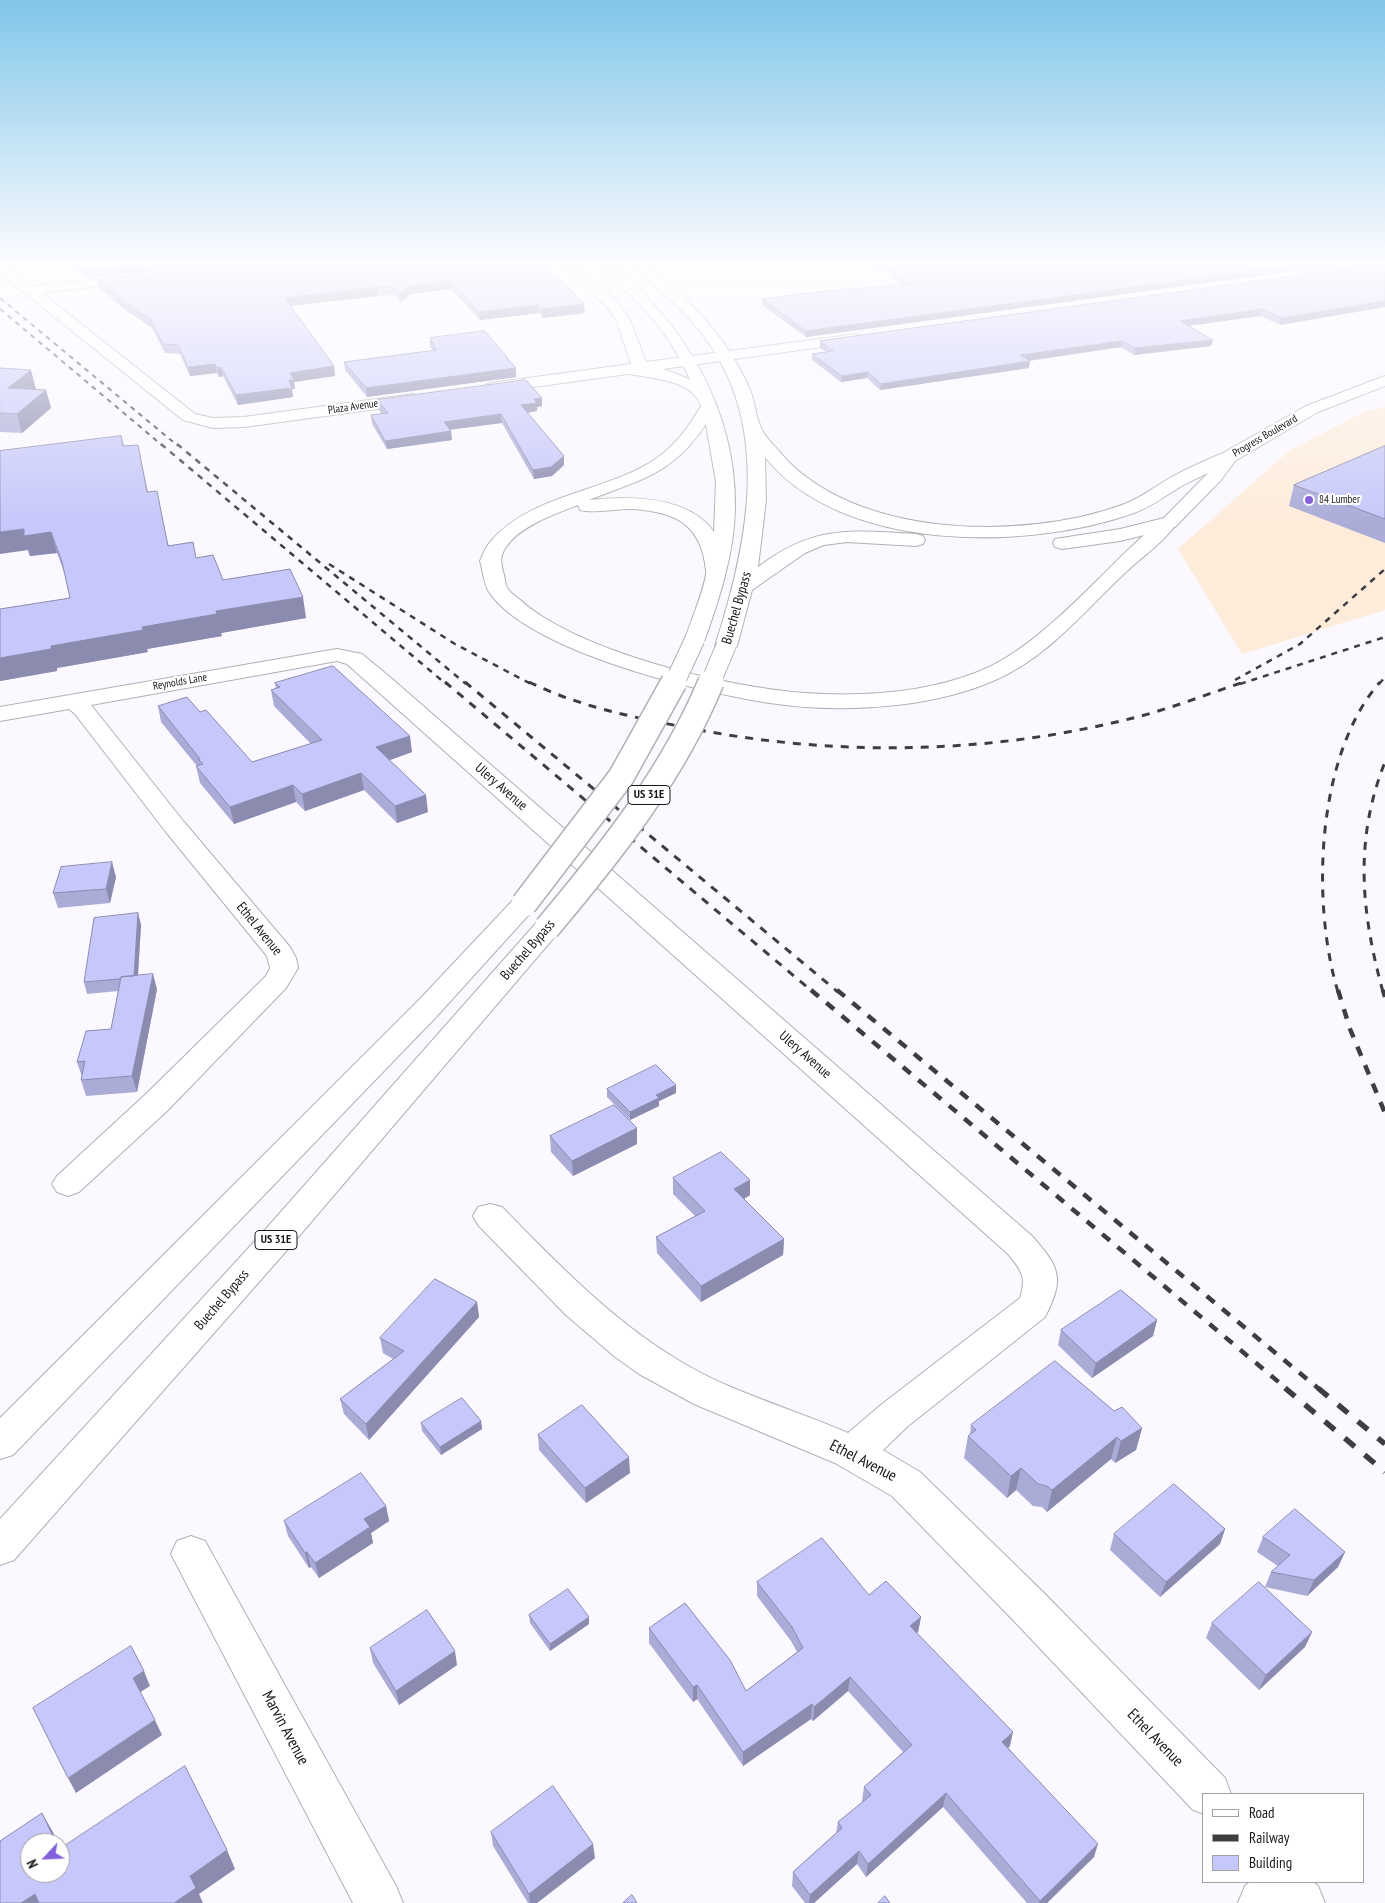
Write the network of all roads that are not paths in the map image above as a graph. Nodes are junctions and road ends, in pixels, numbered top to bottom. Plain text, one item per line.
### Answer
1 (104, 350) edge
2 (629, 350) edge
3 (682, 350) edge
4 (720, 350) edge
5 (769, 350) edge
6 (725, 356) junction
7 (688, 361) junction
8 (632, 368) junction
9 (1385, 381) edge
10 (475, 390) edge
11 (427, 397) edge
12 (707, 401) junction
13 (753, 430) junction
14 (1229, 457) junction
15 (550, 511) junction
16 (1168, 523) junction
17 (715, 573) junction
18 (745, 586) junction
19 (359, 664) joint
20 (74, 700) junction
21 (0, 714) edge
22 (68, 1184) dead end
23 (490, 1216) dead end
24 (0, 1443) edge
25 (850, 1454) junction
26 (0, 1547) edge
27 (191, 1554) dead end
28 (1208, 1793) edge
29 (378, 1903) edge

1 - 11 main road, Plaza Avenue
2 - 8 main road
3 - 7 main road, US 31E
4 - 6 main road, Buechel Bypass / US 31E
5 - 6 main road
6 - 7 main road
6 - 13 main road, Buechel Bypass / US 31E
7 - 8 main road
7 - 12 main road, US 31E
8 - 10 main road
8 - 12 main road
9 - 14 main road, Progress Boulevard
12 - 15 main road
12 - 17 main road, US 31E
13 - 14 main road
13 - 18 main road, Buechel Bypass / US 31E
14 - 16 main road, Progress Boulevard
15 - 16 main road, Progress Boulevard
15 - 17 main road
16 - 18 main road
17 - 24 main road, US 31E, bridge
18 - 26 main road, Buechel Bypass / US 31E, bridge
19 - 20 main road, Reynolds Lane
19 - 25 main road, Ulery Avenue
20 - 21 main road, Reynolds Lane
20 - 22 main road, Ethel Avenue
23 - 25 main road, Ethel Avenue
25 - 28 main road, Ethel Avenue
27 - 29 main road, Marvin Avenue

